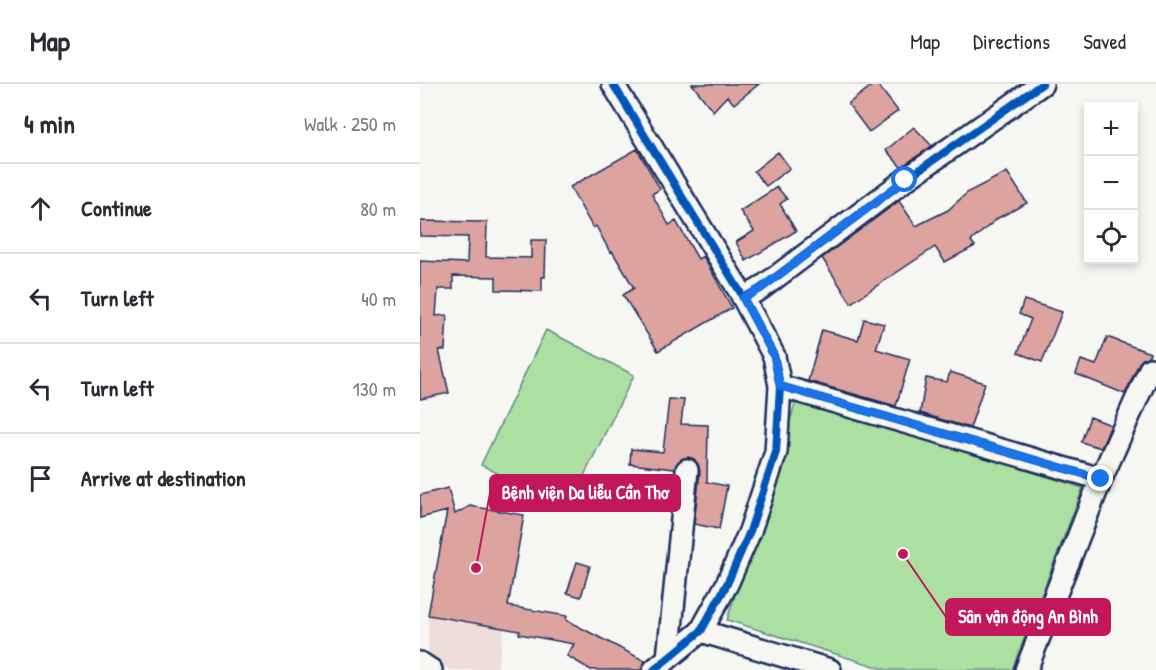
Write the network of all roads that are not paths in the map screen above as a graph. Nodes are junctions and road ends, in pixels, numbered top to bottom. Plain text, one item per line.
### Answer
1 (613, 84) edge
2 (1042, 84) edge
3 (743, 298) junction
4 (1156, 371) edge
5 (780, 386) junction
6 (687, 470) dead end
7 (1101, 479) junction
8 (701, 631) junction
9 (420, 663) edge
10 (661, 664) edge
11 (430, 670) edge
12 (830, 670) edge
13 (1026, 670) edge

1 - 3 street
2 - 3 street
3 - 5 street
4 - 7 street
5 - 7 street
5 - 8 street
6 - 10 street
7 - 13 street
8 - 10 street
8 - 12 street
9 - 11 street

